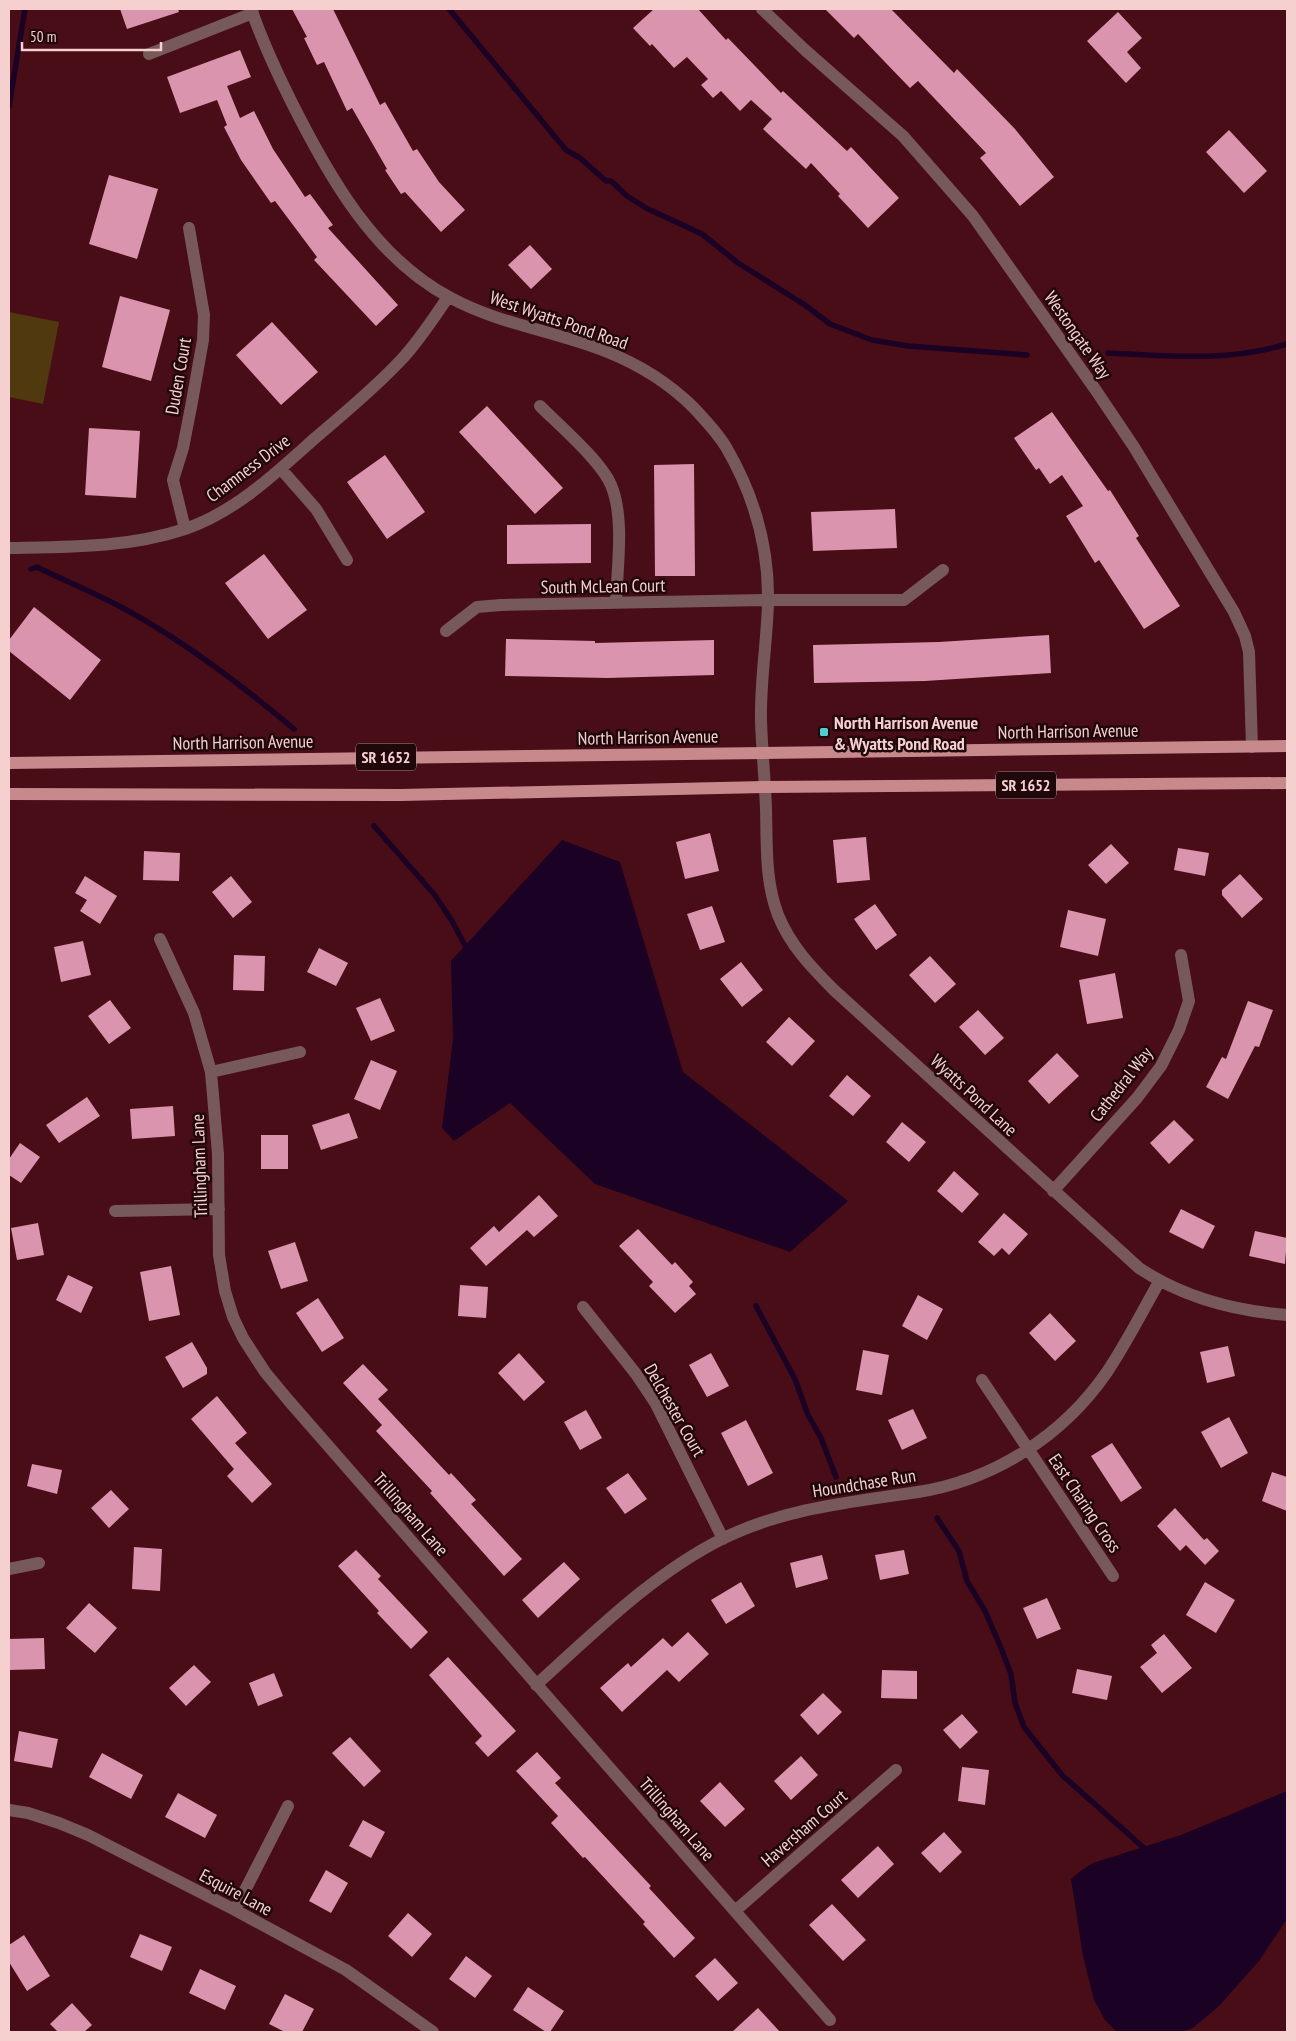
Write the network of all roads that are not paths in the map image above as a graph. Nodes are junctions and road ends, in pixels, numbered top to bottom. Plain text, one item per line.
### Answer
1 (762, 9) edge
2 (252, 11) edge
3 (149, 54) dead end
4 (189, 228) dead end
5 (448, 297) junction
6 (540, 406) dead end
7 (281, 469) junction
8 (186, 529) junction
9 (9, 548) edge
10 (347, 560) dead end
11 (943, 570) dead end
12 (768, 600) junction
13 (616, 603) junction
14 (446, 631) dead end
15 (1287, 746) edge
16 (1252, 747) junction
17 (764, 753) junction
18 (9, 763) edge
19 (1287, 783) edge
20 (766, 787) junction
21 (9, 794) edge
22 (160, 939) dead end
23 (1181, 955) dead end
24 (300, 1052) dead end
25 (211, 1072) junction
26 (1053, 1191) junction
27 (219, 1209) junction
28 (115, 1211) dead end
29 (1159, 1282) junction
30 (583, 1308) dead end
31 (1287, 1315) edge
32 (982, 1380) dead end
33 (1028, 1449) junction
34 (723, 1539) junction
35 (39, 1563) dead end
36 (9, 1569) edge
37 (1113, 1576) dead end
38 (536, 1685) junction
39 (896, 1770) dead end
40 (288, 1806) dead end
41 (9, 1810) edge
42 (235, 1910) junction
43 (734, 1911) junction
44 (830, 2020) dead end
45 (433, 2032) edge

1 - 16 street, Westongate Way
2 - 3 street
2 - 5 street, West Wyatts Pond Road
4 - 8 street, Duden Court
5 - 7 street, Chamness Drive
5 - 12 street, West Wyatts Pond Road
6 - 13 street
7 - 8 street, Chamness Drive
7 - 10 street
8 - 9 street, Chamness Drive
11 - 12 street, South McLean Court
12 - 13 street, South McLean Court
12 - 17 street, West Wyatts Pond Road
13 - 14 street, South McLean Court
15 - 16 main road, North Harrison Avenue / SR 1652
16 - 17 main road, North Harrison Avenue / SR 1652
17 - 18 main road, North Harrison Avenue / SR 1652
17 - 20 street, West Wyatts Pond Road
19 - 20 main road, SR 1652
20 - 21 main road, SR 1652
20 - 26 street, Wyatts Pond Lane
22 - 25 street, Trillingham Lane
23 - 26 street, Cathedral Way
24 - 25 street
25 - 27 street, Trillingham Lane
26 - 29 street, Wyatts Pond Lane
27 - 28 street
27 - 38 street, Trillingham Lane
29 - 31 street, Wyatts Pond Lane
29 - 33 street, Houndchase Run
30 - 34 street, Delchester Court
32 - 33 street, East Charing Cross
33 - 34 street, Houndchase Run
33 - 37 street, East Charing Cross
34 - 38 street, Houndchase Run
35 - 36 street
38 - 43 street, Trillingham Lane
39 - 43 street, Haversham Court
40 - 42 street
41 - 42 street, Esquire Lane
42 - 45 street, Esquire Lane
43 - 44 street, Trillingham Lane

